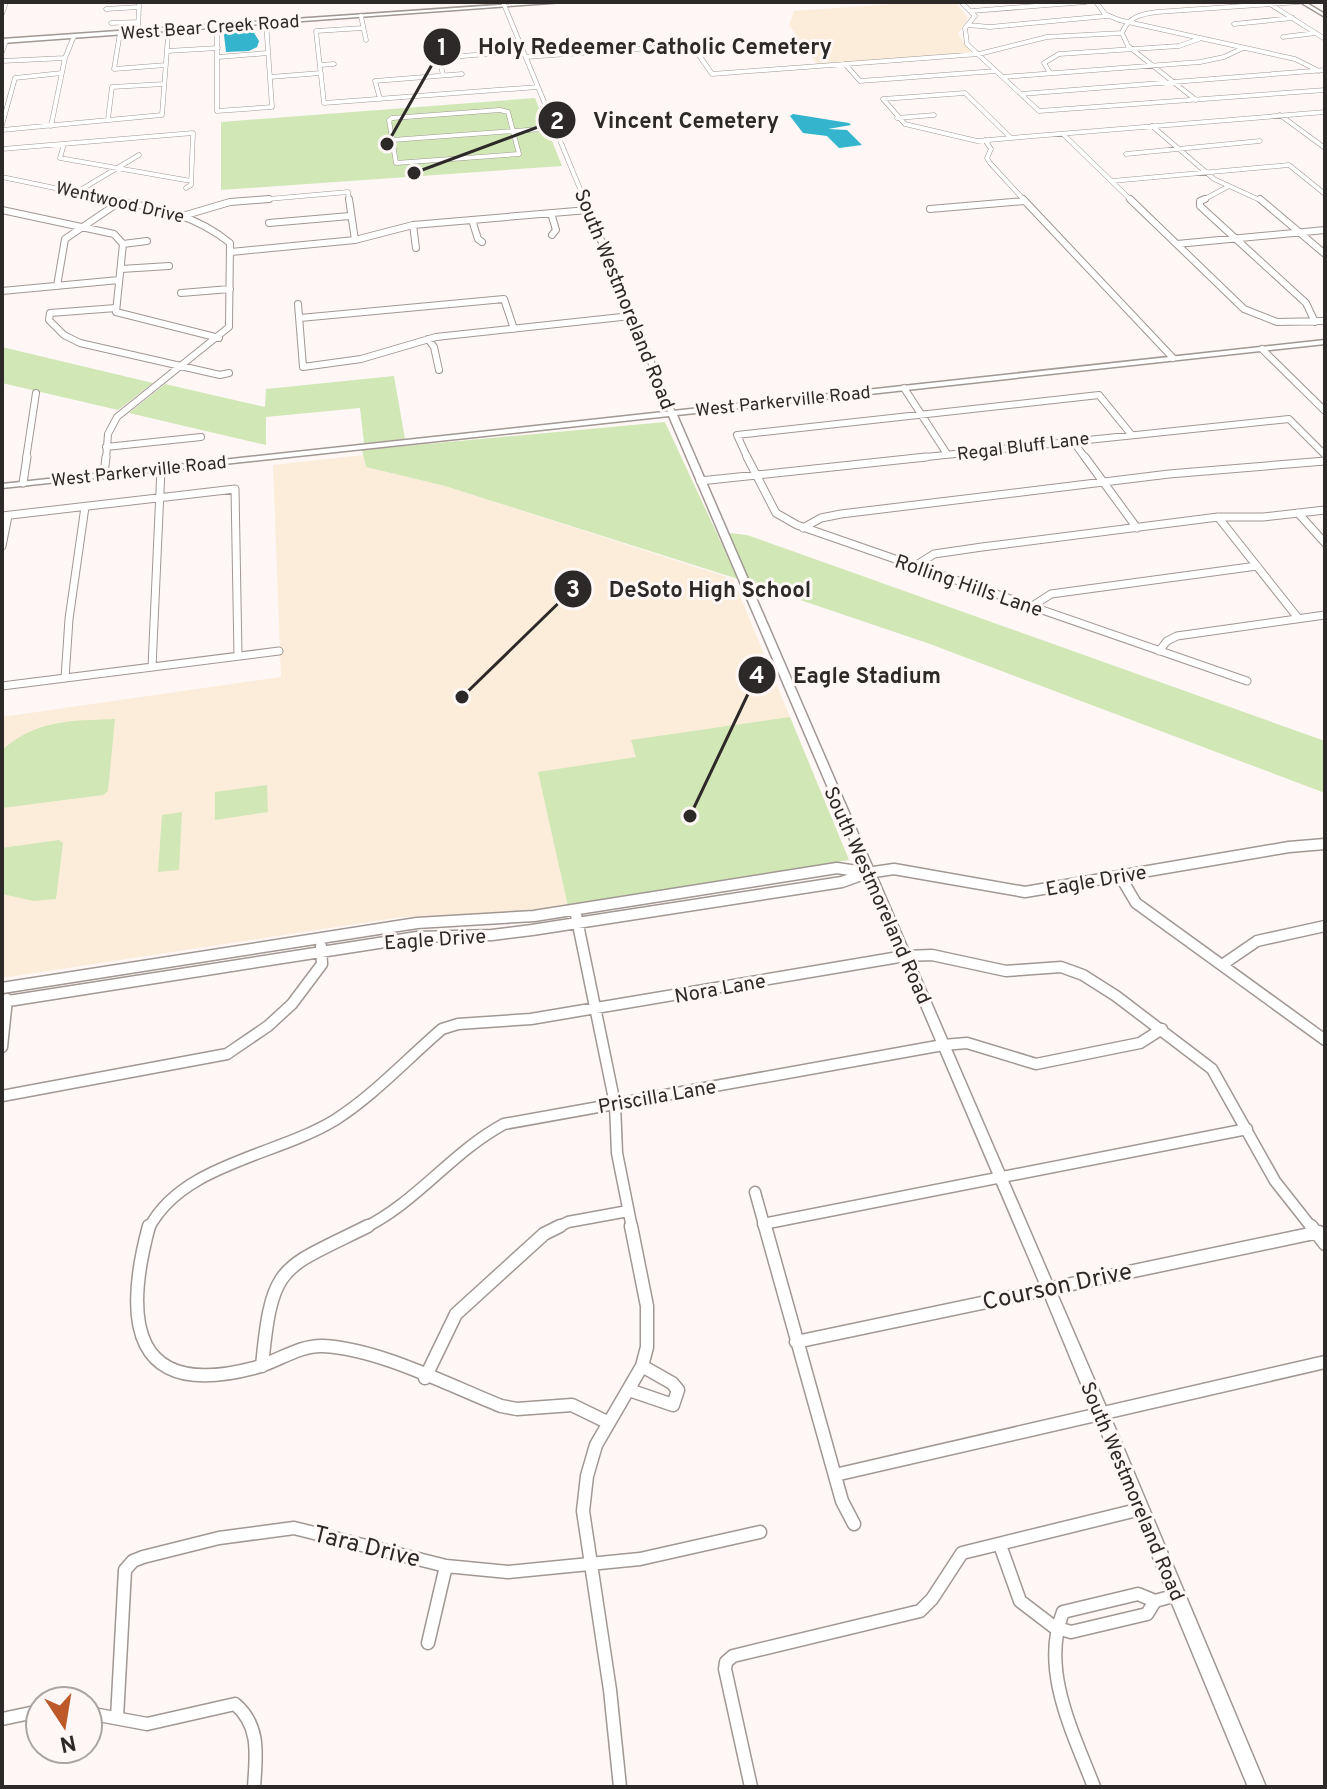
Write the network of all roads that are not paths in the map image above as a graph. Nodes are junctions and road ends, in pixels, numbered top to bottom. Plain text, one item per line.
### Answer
1 (6, 2) edge
2 (562, 2) edge
3 (961, 2) edge
4 (1086, 2) edge
5 (1096, 2) edge
6 (1280, 2) edge
7 (1301, 2) edge
8 (503, 3) edge
9 (139, 4) edge
10 (1270, 4) edge
11 (106, 9) dead end
12 (972, 11) junction
13 (2, 14) edge
14 (361, 16) junction
15 (1107, 16) junction
16 (1325, 16) edge
17 (1293, 18) junction
18 (138, 22) junction
19 (266, 22) junction
20 (1127, 22) junction
21 (111, 23) dead end
22 (1234, 24) dead end
23 (968, 25) junction
24 (363, 28) junction
25 (138, 32) junction
26 (217, 32) dead end
27 (120, 33) junction
28 (1122, 33) junction
29 (1316, 33) junction
30 (168, 36) dead end
31 (1283, 37) dead end
32 (71, 38) junction
33 (1199, 39) junction
34 (1325, 39) edge
35 (366, 40) dead end
36 (4, 41) edge
37 (218, 48) junction
38 (1243, 48) junction
39 (1132, 49) junction
40 (167, 51) junction
41 (2, 52) edge
42 (268, 53) junction
43 (524, 54) junction
44 (979, 54) junction
45 (218, 57) junction
46 (65, 58) junction
47 (2, 61) edge
48 (334, 64) dead end
49 (845, 64) junction
50 (166, 65) junction
51 (320, 65) junction
52 (1151, 65) junction
53 (1322, 70) edge
54 (996, 71) junction
55 (62, 73) junction
56 (321, 73) junction
57 (1050, 73) junction
58 (462, 74) dead end
59 (443, 75) junction
60 (270, 77) junction
61 (1003, 77) junction
62 (1173, 82) junction
63 (164, 84) junction
64 (538, 87) junction
65 (1325, 90) edge
66 (1284, 93) junction
67 (1021, 94) junction
68 (380, 99) junction
69 (1196, 100) junction
70 (1294, 100) dead end
71 (1325, 112) edge
72 (934, 115) dead end
73 (1280, 115) junction
74 (897, 118) junction
75 (108, 119) junction
76 (51, 126) junction
77 (1152, 126) junction
78 (2, 128) edge
79 (555, 128) junction
80 (513, 131) junction
81 (1063, 134) junction
82 (1325, 135) edge
83 (1309, 137) junction
84 (1011, 138) junction
85 (392, 140) junction
86 (985, 140) junction
87 (1260, 141) dead end
88 (64, 144) junction
89 (1325, 148) edge
90 (2, 149) edge
91 (1179, 149) junction
92 (1126, 154) dead end
93 (139, 155) dead end
94 (117, 169) junction
95 (1206, 173) junction
96 (2, 177) edge
97 (191, 181) junction
98 (1112, 181) junction
99 (1229, 186) junction
100 (186, 188) dead end
101 (76, 192) junction
102 (1325, 194) edge
103 (121, 201) junction
104 (1024, 201) junction
105 (930, 209) dead end
106 (2, 210) edge
107 (588, 210) junction
108 (551, 213) junction
109 (186, 215) junction
110 (350, 216) junction
111 (472, 220) junction
112 (269, 223) dead end
113 (413, 225) junction
114 (80, 226) junction
115 (1325, 230) edge
116 (1300, 232) junction
117 (552, 235) dead end
118 (1235, 239) junction
119 (355, 240) junction
120 (147, 241) dead end
121 (482, 242) dead end
122 (123, 244) junction
123 (1177, 244) junction
124 (416, 248) dead end
125 (231, 252) junction
126 (1325, 254) edge
127 (169, 266) dead end
128 (121, 269) junction
129 (119, 280) junction
130 (57, 286) junction
131 (230, 289) junction
132 (2, 291) edge
133 (181, 293) dead end
134 (298, 304) dead end
135 (116, 308) junction
136 (631, 316) junction
137 (300, 318) junction
138 (1325, 321) edge
139 (1315, 322) junction
140 (514, 329) junction
141 (219, 338) junction
142 (428, 339) junction
143 (1325, 342) edge
144 (1262, 349) junction
145 (1173, 358) junction
146 (182, 367) junction
147 (439, 370) dead end
148 (229, 373) dead end
149 (904, 388) junction
150 (36, 393) dead end
151 (1325, 411) edge
152 (672, 413) junction
153 (921, 414) junction
154 (1130, 433) junction
155 (201, 437) dead end
156 (1072, 440) junction
157 (106, 447) junction
158 (947, 454) junction
159 (1325, 458) edge
160 (161, 469) junction
161 (104, 475) junction
162 (756, 476) junction
163 (1103, 482) junction
164 (23, 483) junction
165 (701, 483) junction
166 (2, 486) edge
167 (161, 498) junction
168 (85, 507) junction
169 (1325, 510) edge
170 (1298, 513) junction
171 (5, 516) edge
172 (1218, 517) junction
173 (803, 528) junction
174 (1137, 528) junction
175 (1325, 543) edge
176 (2, 546) edge
177 (915, 566) junction
178 (1257, 566) junction
179 (1031, 607) junction
180 (1325, 615) edge
181 (1298, 618) junction
182 (279, 651) dead end
183 (1159, 651) junction
184 (238, 656) junction
185 (152, 667) junction
186 (65, 678) junction
187 (1247, 681) dead end
188 (2, 686) edge
189 (1325, 844) edge
190 (867, 873) junction
191 (1120, 876) junction
192 (575, 910) junction
193 (578, 924) junction
194 (1325, 926) edge
195 (319, 939) junction
196 (322, 952) junction
197 (905, 956) junction
198 (159, 964) junction
199 (1222, 965) junction
200 (159, 977) junction
201 (5, 988) edge
202 (5, 1002) edge
203 (593, 1009) junction
204 (1162, 1029) junction
205 (1325, 1040) edge
206 (943, 1045) junction
207 (2, 1047) edge
208 (2, 1096) edge
209 (615, 1104) junction
210 (1247, 1129) junction
211 (1001, 1177) junction
212 (755, 1192) dead end
213 (628, 1211) junction
214 (763, 1224) junction
215 (1319, 1232) junction
216 (1325, 1244) edge
217 (1048, 1288) junction
218 (796, 1342) junction
219 (1325, 1362) edge
220 (262, 1366) junction
221 (642, 1366) junction
222 (425, 1378) junction
223 (629, 1390) junction
224 (1101, 1413) junction
225 (609, 1423) junction
226 (835, 1475) junction
227 (1141, 1509) junction
228 (854, 1524) dead end
229 (760, 1532) dead end
230 (1000, 1545) junction
231 (446, 1566) junction
232 (590, 1566) junction
233 (1177, 1595) junction
234 (1155, 1601) junction
235 (1054, 1627) junction
236 (428, 1643) dead end
237 (24, 1714) edge
238 (104, 1716) edge
239 (117, 1718) junction
240 (2, 1719) edge
241 (254, 1787) edge
242 (620, 1787) edge
243 (751, 1787) edge
244 (1094, 1787) edge
245 (1257, 1787) edge

1 - 13 street
2 - 8 main road, West Bear Creek Road
3 - 12 street
4 - 12 street
5 - 15 street
6 - 10 street
7 - 10 street
7 - 16 main road
8 - 14 main road, West Bear Creek Road
8 - 43 street, South Westmoreland Road
9 - 11 street
9 - 18 street
10 - 17 street
10 - 20 street
12 - 23 street
14 - 19 main road, West Bear Creek Road
14 - 24 street
15 - 20 street
15 - 23 street
17 - 22 street
17 - 29 street
18 - 21 street
18 - 25 street
19 - 25 main road, West Bear Creek Road
19 - 42 street
20 - 28 street
20 - 33 street
23 - 44 street
24 - 35 street
24 - 51 street
25 - 27 main road, West Bear Creek Road
26 - 37 street
27 - 32 main road, West Bear Creek Road
27 - 50 street
28 - 39 street
28 - 44 street
29 - 31 street
29 - 34 street
30 - 40 street
32 - 36 main road, West Bear Creek Road
32 - 46 street
33 - 38 street
33 - 39 street
36 - 41 street
37 - 40 street
37 - 45 street
38 - 52 street
38 - 53 street
39 - 52 street
39 - 57 street
40 - 50 street
42 - 45 street
42 - 60 street
43 - 49 street
43 - 59 street
43 - 64 street, South Westmoreland Road
44 - 49 street
44 - 54 street
45 - 60 street
46 - 47 street
46 - 55 street
48 - 51 street
49 - 54 street
50 - 63 street
51 - 56 street
52 - 57 street
52 - 62 street
53 - 62 street
54 - 61 street
55 - 76 street
55 - 78 street
56 - 60 street
56 - 68 street
57 - 61 street
58 - 59 street
59 - 68 street
61 - 67 street
62 - 67 street
62 - 69 street
63 - 75 street
63 - 75 street
64 - 68 street
64 - 79 street, South Westmoreland Road
65 - 66 street
66 - 69 street
66 - 70 street
67 - 69 street
71 - 73 street
72 - 74 street
73 - 77 street
73 - 83 street
74 - 84 street
74 - 86 street
75 - 76 street
76 - 78 street
77 - 81 street
77 - 91 street
79 - 80 street
79 - 107 street, South Westmoreland Road
80 - 85 street
80 - 85 street
80 - 85 street
81 - 84 street
81 - 98 street
82 - 83 street
83 - 89 street
84 - 86 street
86 - 104 street
87 - 91 street
88 - 90 street
88 - 94 street
88 - 97 street
91 - 92 street
91 - 95 street
93 - 94 street
94 - 97 street
94 - 101 street
95 - 98 street
95 - 99 street
95 - 102 street
96 - 101 street, Wentwood Drive
97 - 100 street
98 - 123 street
99 - 116 street
99 - 118 street
101 - 103 street, Wentwood Drive
103 - 109 street, Wentwood Drive
103 - 114 street
104 - 105 street
104 - 145 street
106 - 114 street
107 - 108 street
107 - 136 street, South Westmoreland Road
108 - 111 street
108 - 117 street
109 - 110 street
109 - 125 street, Wentwood Drive
110 - 112 street
110 - 119 street
111 - 113 street
111 - 121 street
113 - 119 street
113 - 124 street
114 - 122 street
114 - 130 street
115 - 116 street
116 - 118 street
116 - 126 street
118 - 123 street
118 - 139 street
119 - 125 street
120 - 122 street
122 - 128 street
123 - 139 street
125 - 131 street
127 - 128 street
128 - 129 street
129 - 130 street
129 - 135 street
130 - 132 street
131 - 133 street
131 - 141 street
134 - 137 street
135 - 141 street
135 - 146 street
136 - 140 street
136 - 152 street, South Westmoreland Road
137 - 140 street
137 - 142 street
138 - 139 street
140 - 142 street
141 - 146 street
142 - 147 street
143 - 144 main road, West Parkerville Road
144 - 145 main road, West Parkerville Road
144 - 151 street
145 - 149 main road, West Parkerville Road
146 - 148 street
146 - 157 street
149 - 152 main road, West Parkerville Road
149 - 153 street
150 - 164 street
152 - 160 main road, West Parkerville Road
152 - 165 main road, South Westmoreland Road
153 - 154 street
153 - 158 street
153 - 162 street, Rolling Hills Lane
154 - 156 street, Regal Bluff Lane
154 - 159 street, Regal Bluff Lane
155 - 157 street
156 - 158 street, Regal Bluff Lane
156 - 163 street
157 - 161 street
158 - 162 street, Regal Bluff Lane
159 - 163 street
160 - 161 main road, West Parkerville Road
160 - 167 street
161 - 164 main road, West Parkerville Road
162 - 165 street, Regal Bluff Lane
162 - 173 street, Rolling Hills Lane
163 - 173 street
163 - 174 street
164 - 166 main road, West Parkerville Road
165 - 190 main road, South Westmoreland Road
167 - 168 street
167 - 184 street
167 - 185 street
168 - 171 street
168 - 186 street
169 - 170 street
170 - 172 street
170 - 175 street
171 - 176 street
172 - 174 street
172 - 178 street
173 - 177 street, Rolling Hills Lane
174 - 177 street
177 - 179 street, Rolling Hills Lane
178 - 179 street
178 - 181 street
179 - 183 street, Rolling Hills Lane
180 - 181 street
181 - 183 street
182 - 184 street
183 - 187 street, Rolling Hills Lane
184 - 185 street
185 - 186 street
186 - 188 street
189 - 191 street, Eagle Drive
190 - 191 street, Eagle Drive
190 - 192 street, Eagle Drive
190 - 193 street, Eagle Drive
190 - 197 main road, South Westmoreland Road
191 - 199 street
192 - 193 street
192 - 195 street, Eagle Drive
193 - 196 street, Eagle Drive
193 - 203 street
194 - 199 street
195 - 196 street
195 - 198 street, Eagle Drive
196 - 200 street, Eagle Drive
196 - 208 street
197 - 203 street, Nora Lane
197 - 204 street, Nora Lane
197 - 206 main road, South Westmoreland Road
198 - 200 street
198 - 201 street, Eagle Drive
199 - 205 street
200 - 202 street, Eagle Drive
201 - 202 street
202 - 207 street
203 - 209 street
203 - 220 street, Nora Lane
204 - 206 street, Priscilla Lane
204 - 210 street, Nora Lane
206 - 209 street, Priscilla Lane
206 - 211 main road, South Westmoreland Road
209 - 213 street
209 - 220 street, Priscilla Lane
210 - 211 street
210 - 215 street, Nora Lane
211 - 214 street
211 - 217 main road, South Westmoreland Road
212 - 214 street
213 - 221 street
213 - 222 street
214 - 218 street
215 - 216 street, Nora Lane
215 - 217 street, Courson Drive
217 - 218 street, Courson Drive
217 - 224 main road, South Westmoreland Road
218 - 226 street
219 - 224 street
220 - 222 street, Nora Lane
221 - 223 street
221 - 223 street
222 - 225 street, Nora Lane
223 - 225 street
224 - 226 street
224 - 227 main road, South Westmoreland Road
225 - 232 street
226 - 228 street
227 - 230 street
227 - 233 main road, South Westmoreland Road
229 - 232 street, Tara Drive
230 - 235 street
230 - 243 street
231 - 232 street, Tara Drive
231 - 236 street
231 - 239 street, Tara Drive
232 - 242 street
233 - 234 street
233 - 245 main road, South Westmoreland Road
234 - 235 street
234 - 235 street
235 - 244 street
237 - 240 street
238 - 239 street
239 - 241 street

